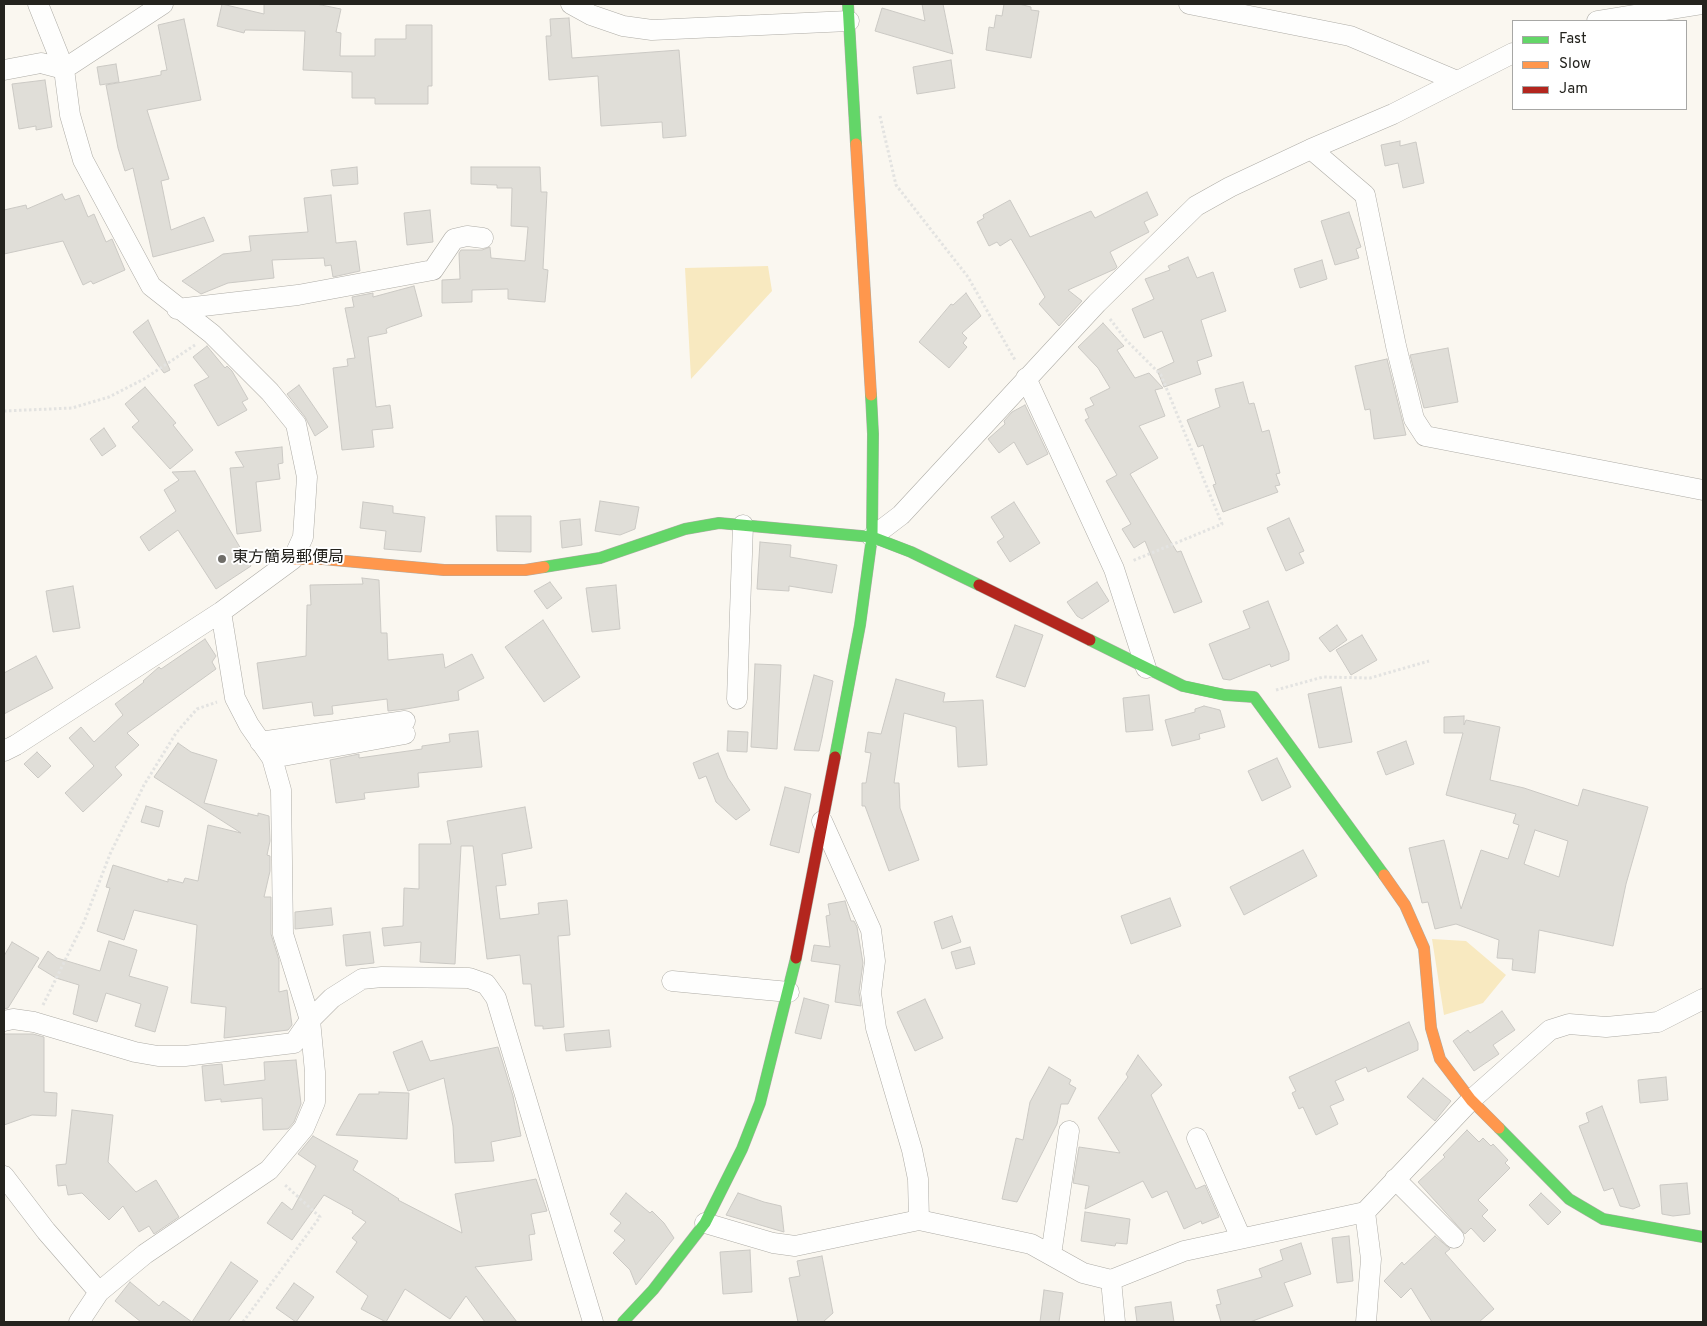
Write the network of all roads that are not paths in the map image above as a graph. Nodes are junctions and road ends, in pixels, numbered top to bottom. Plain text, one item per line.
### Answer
1 (38, 4) edge
2 (163, 4) edge
3 (571, 4) edge
4 (1189, 4) edge
5 (1698, 4) edge
6 (1703, 4) edge
7 (848, 12) edge
8 (1603, 20) edge
9 (1512, 54) edge
10 (64, 69) junction
11 (4, 70) edge
12 (1457, 81) junction
13 (1311, 149) junction
14 (483, 238) dead end
15 (177, 309) junction
16 (1026, 378) junction
17 (1703, 490) edge
18 (743, 525) junction
19 (872, 537) junction
20 (293, 559) junction
21 (221, 612) junction
22 (1146, 668) junction
23 (737, 699) dead end
24 (260, 742) junction
25 (4, 751) edge
26 (272, 758) junction
27 (822, 820) junction
28 (672, 981) dead end
29 (789, 992) junction
30 (1703, 999) edge
31 (310, 1020) junction
32 (4, 1021) edge
33 (1471, 1100) junction
34 (1069, 1130) dead end
35 (1198, 1138) dead end
36 (4, 1176) edge
37 (1395, 1179) junction
38 (1365, 1212) junction
39 (919, 1220) junction
40 (705, 1223) junction
41 (1703, 1236) edge
42 (1241, 1238) junction
43 (1454, 1238) dead end
44 (1051, 1255) junction
45 (1111, 1280) junction
46 (99, 1292) junction
47 (79, 1322) edge
48 (592, 1322) edge
49 (623, 1322) edge
50 (1115, 1322) edge
51 (1366, 1322) edge

1 - 10 street
2 - 10 street
3 - 7 street
4 - 12 street
5 - 6 street
5 - 8 street
7 - 19 street
9 - 12 street
10 - 11 street
10 - 15 street
12 - 13 street
13 - 16 street
13 - 17 street
14 - 15 street
15 - 20 street
16 - 19 street
16 - 22 street
18 - 19 street
18 - 20 street
18 - 23 street
19 - 22 street
19 - 27 street
20 - 21 street
21 - 24 street
21 - 25 street
22 - 33 street
24 - 26 street
24 - 26 street
26 - 31 street
27 - 29 street
27 - 39 street
28 - 29 street
29 - 40 street
30 - 33 street
31 - 32 street
31 - 46 street
31 - 48 street
33 - 37 street
33 - 41 street
34 - 44 street
35 - 42 street
36 - 46 street
37 - 38 street
37 - 43 street
38 - 42 street
38 - 51 street
39 - 40 street
39 - 44 street
40 - 49 street
42 - 45 street
44 - 45 street
45 - 50 street
46 - 47 street

